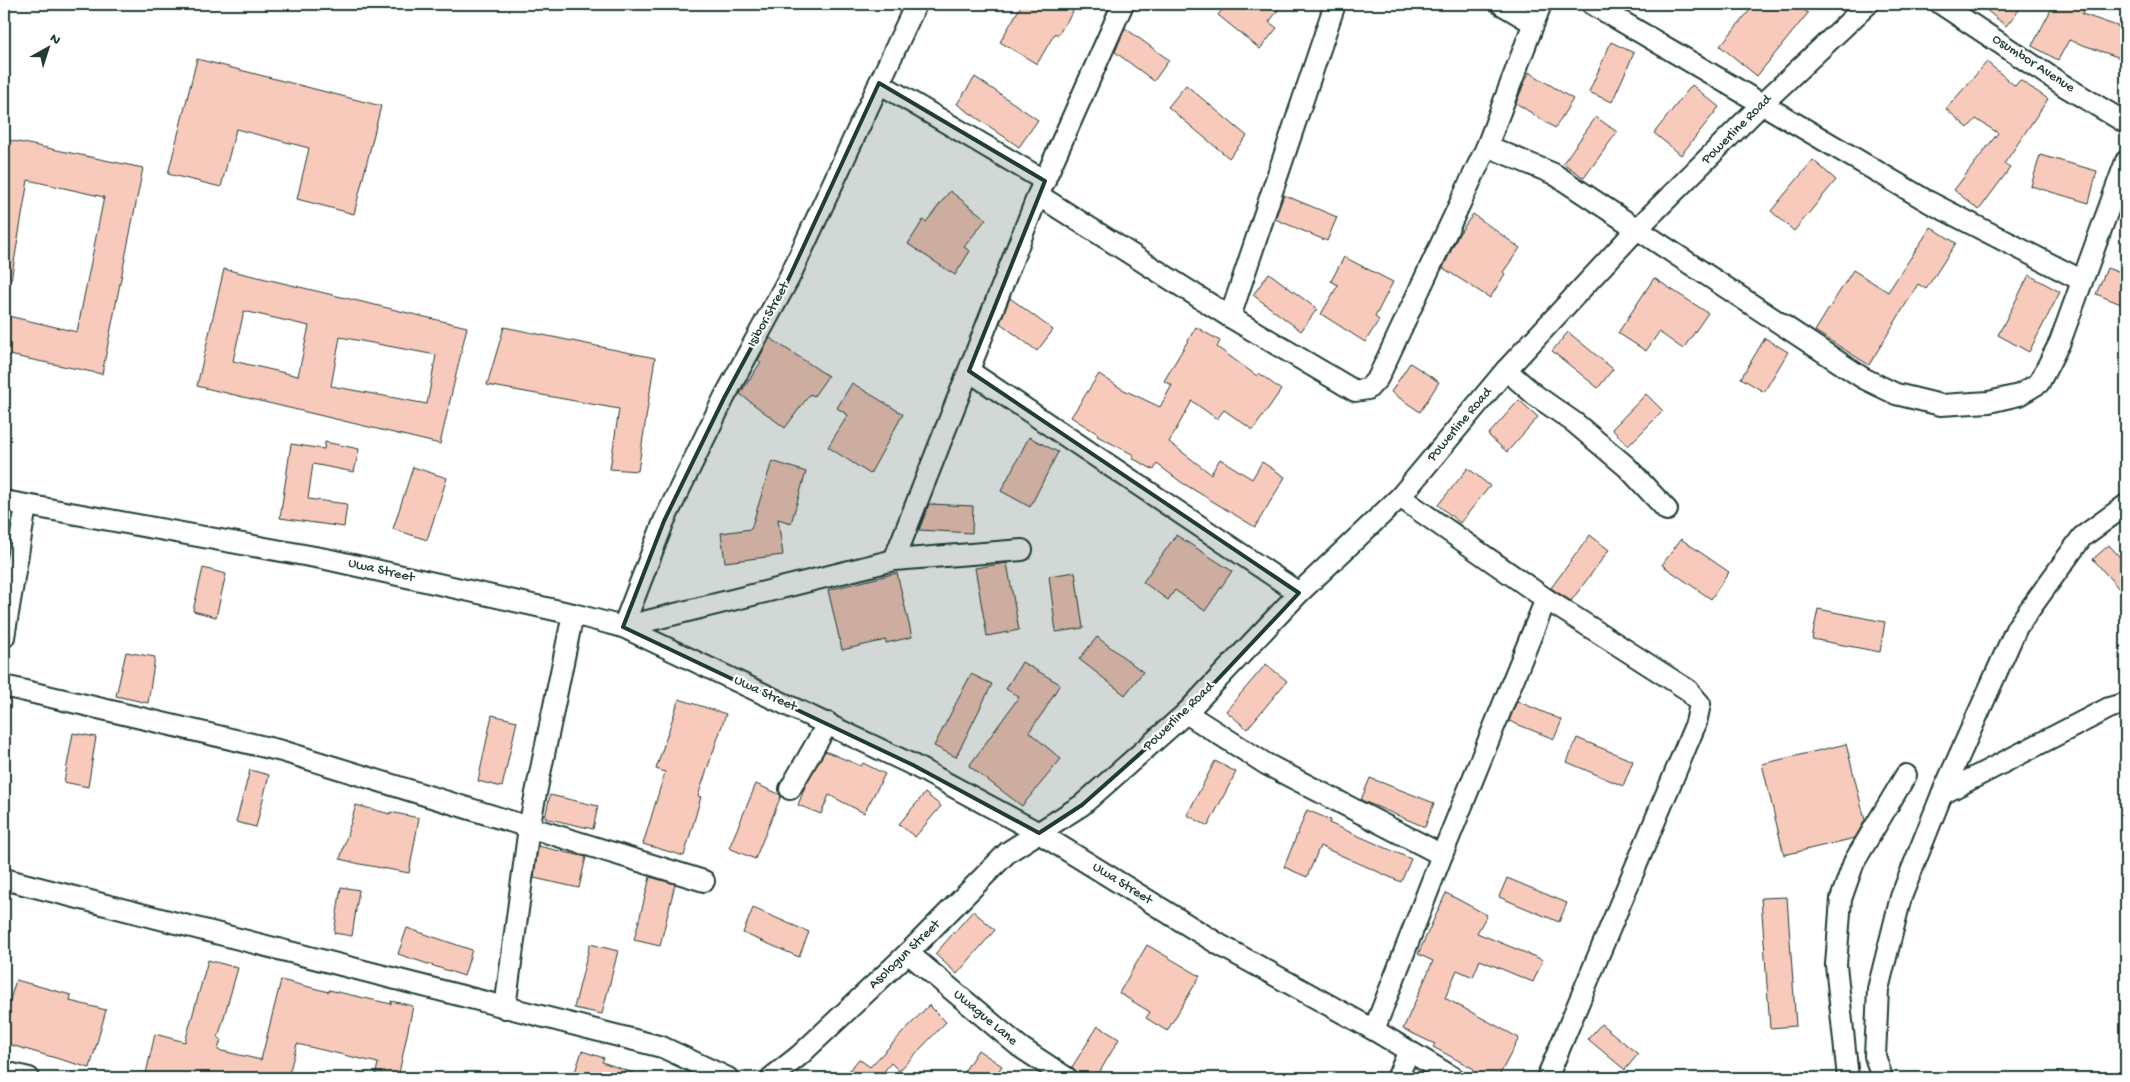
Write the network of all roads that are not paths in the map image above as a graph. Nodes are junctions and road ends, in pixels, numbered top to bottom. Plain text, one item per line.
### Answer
1 (916, 4) edge
2 (1123, 4) edge
3 (1334, 4) edge
4 (1502, 4) edge
5 (1540, 4) edge
6 (1592, 4) edge
7 (1868, 4) edge
8 (1942, 4) edge
9 (1533, 23) junction
10 (879, 83) junction
11 (1762, 105) junction
12 (2126, 122) edge
13 (1487, 146) junction
14 (2126, 161) edge
15 (1041, 188) junction
16 (1637, 230) junction
17 (2081, 280) junction
18 (1230, 317) junction
19 (1506, 370) junction
20 (968, 371) junction
21 (1400, 497) junction
22 (4, 501) edge
23 (2126, 505) edge
24 (26, 506) junction
25 (1667, 510) dead end
26 (1022, 550) dead end
27 (894, 560) junction
28 (1299, 593) junction
29 (1546, 600) junction
30 (573, 614) junction
31 (623, 628) junction
32 (4, 637) edge
33 (4, 686) edge
34 (2126, 703) edge
35 (1186, 713) junction
36 (828, 723) junction
37 (1906, 775) dead end
38 (790, 789) dead end
39 (1942, 794) junction
40 (529, 827) junction
41 (1039, 833) junction
42 (1442, 855) junction
43 (4, 879) edge
44 (704, 881) dead end
45 (908, 953) junction
46 (504, 1008) junction
47 (1374, 1030) junction
48 (1409, 1051) junction
49 (4, 1072) edge
50 (29, 1078) edge
51 (728, 1078) edge
52 (771, 1078) edge
53 (1067, 1078) edge
54 (1397, 1078) edge
55 (1454, 1078) edge
56 (1547, 1078) edge
57 (1848, 1078) edge
58 (1882, 1078) edge

1 - 10 street, Isibor Street
2 - 15 street
3 - 18 street
4 - 9 street
5 - 9 street
6 - 11 street
7 - 11 street, Powerline Road
8 - 12 street, Osumbor Avenue
9 - 13 street
10 - 15 street
10 - 31 street, Isibor Street
11 - 16 street, Powerline Road
11 - 17 street
13 - 16 street
13 - 18 street
14 - 17 street
15 - 18 street
15 - 20 street
16 - 17 street
16 - 19 street, Powerline Road
19 - 21 street, Powerline Road
19 - 25 street
20 - 27 street
20 - 28 street
21 - 28 street, Powerline Road
21 - 29 street
22 - 24 street, Uwa Street
23 - 39 street
24 - 30 street, Uwa Street
24 - 32 street
26 - 27 street
27 - 31 street
28 - 35 street, Powerline Road
29 - 42 street
29 - 56 street
30 - 31 street, Uwa Street
30 - 40 street
31 - 36 street, Uwa Street
33 - 40 street
34 - 39 street
35 - 41 street, Powerline Road
35 - 42 street
36 - 38 street
36 - 41 street, Uwa Street
37 - 57 street
39 - 58 street
40 - 44 street
40 - 46 street
41 - 45 street, Asologun Street
41 - 47 street, Uwa Street
42 - 47 street
43 - 46 street
45 - 52 street, Asologun Street
45 - 53 street, Uwague Lane
46 - 51 street
47 - 48 street, Uwa Street
48 - 54 street
48 - 55 street, Uwa Street
49 - 50 street

